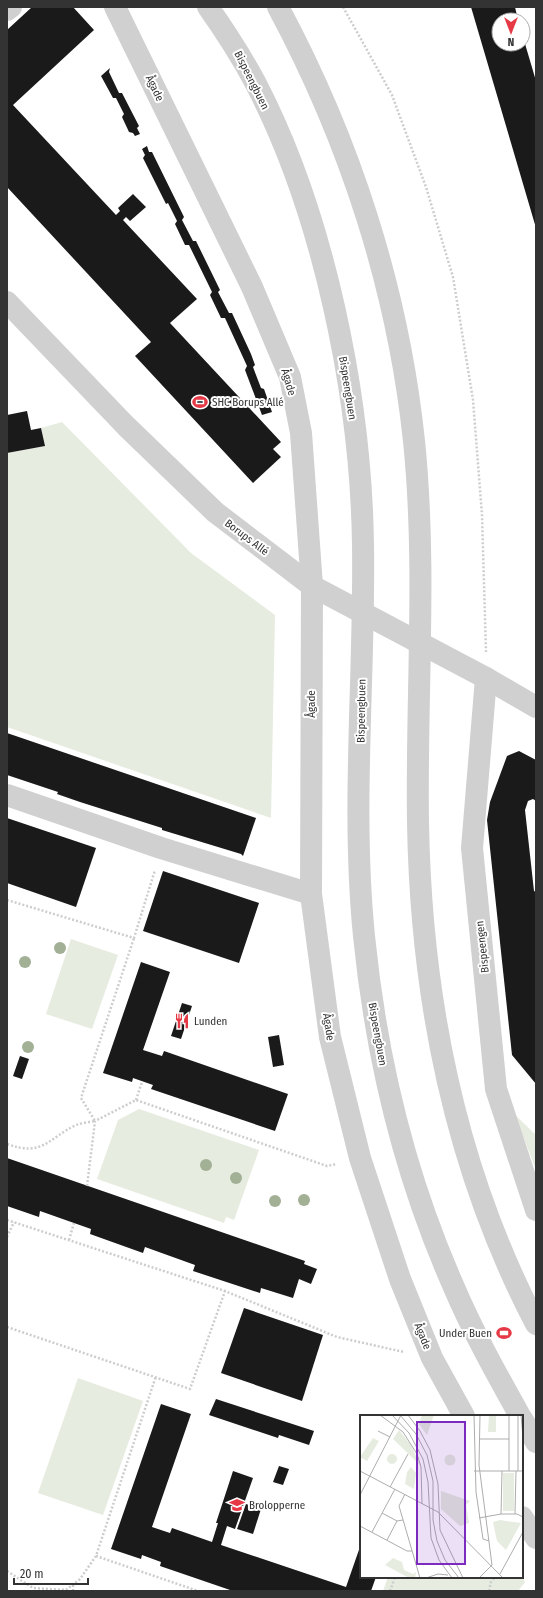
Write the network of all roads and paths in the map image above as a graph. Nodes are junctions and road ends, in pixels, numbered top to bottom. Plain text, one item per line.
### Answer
1 (11, 7) edge
2 (115, 7) edge
3 (208, 7) edge
4 (278, 7) edge
5 (343, 7) edge
6 (7, 10) edge
7 (7, 302) edge
8 (312, 586) junction
9 (486, 678) junction
10 (536, 707) edge
11 (7, 795) edge
12 (161, 848) junction
13 (311, 894) junction
14 (7, 900) edge
15 (134, 938) junction
16 (142, 1082) dead end
17 (136, 1100) junction
18 (95, 1121) junction
19 (7, 1144) edge
20 (360, 1158) junction
21 (87, 1186) dead end
22 (536, 1210) edge
23 (7, 1220) edge
24 (14, 1222) junction
25 (74, 1223) dead end
26 (7, 1237) edge
27 (69, 1240) junction
28 (225, 1291) junction
29 (536, 1324) edge
30 (7, 1327) edge
31 (432, 1358) junction
32 (156, 1376) junction
33 (463, 1415) edge
34 (519, 1415) edge
35 (523, 1421) edge
36 (536, 1442) edge
37 (523, 1518) edge
38 (536, 1538) edge
39 (96, 1556) junction
40 (7, 1571) edge
41 (395, 1578) edge
42 (494, 1578) edge
43 (73, 1585) junction
44 (73, 1591) edge
45 (198, 1591) edge
46 (390, 1591) edge
47 (489, 1591) edge

1 - 6 street
2 - 8 street, Ågade
3 - 34 street, Bispeengbuen
4 - 29 street
5 - 9 path
7 - 8 street, Borups Allé
8 - 9 street, Borups Allé
8 - 13 street, Ågade
9 - 10 street, Borups Allé
9 - 22 street, Bispeengen
11 - 12 street
12 - 13 street
12 - 15 path
13 - 20 street, Ågade
14 - 15 path
15 - 18 path
16 - 17 path
17 - 18 path
17 - 20 path
18 - 19 path
18 - 21 path
20 - 31 street, Ågade
23 - 24 path
24 - 26 path
24 - 27 path
25 - 27 path
27 - 28 path
28 - 31 path
28 - 32 path
30 - 32 path
31 - 33 street, Ågade
32 - 39 path
35 - 36 street
37 - 38 street
39 - 43 path
39 - 45 path
40 - 43 path
41 - 46 path
42 - 47 path
43 - 44 path

